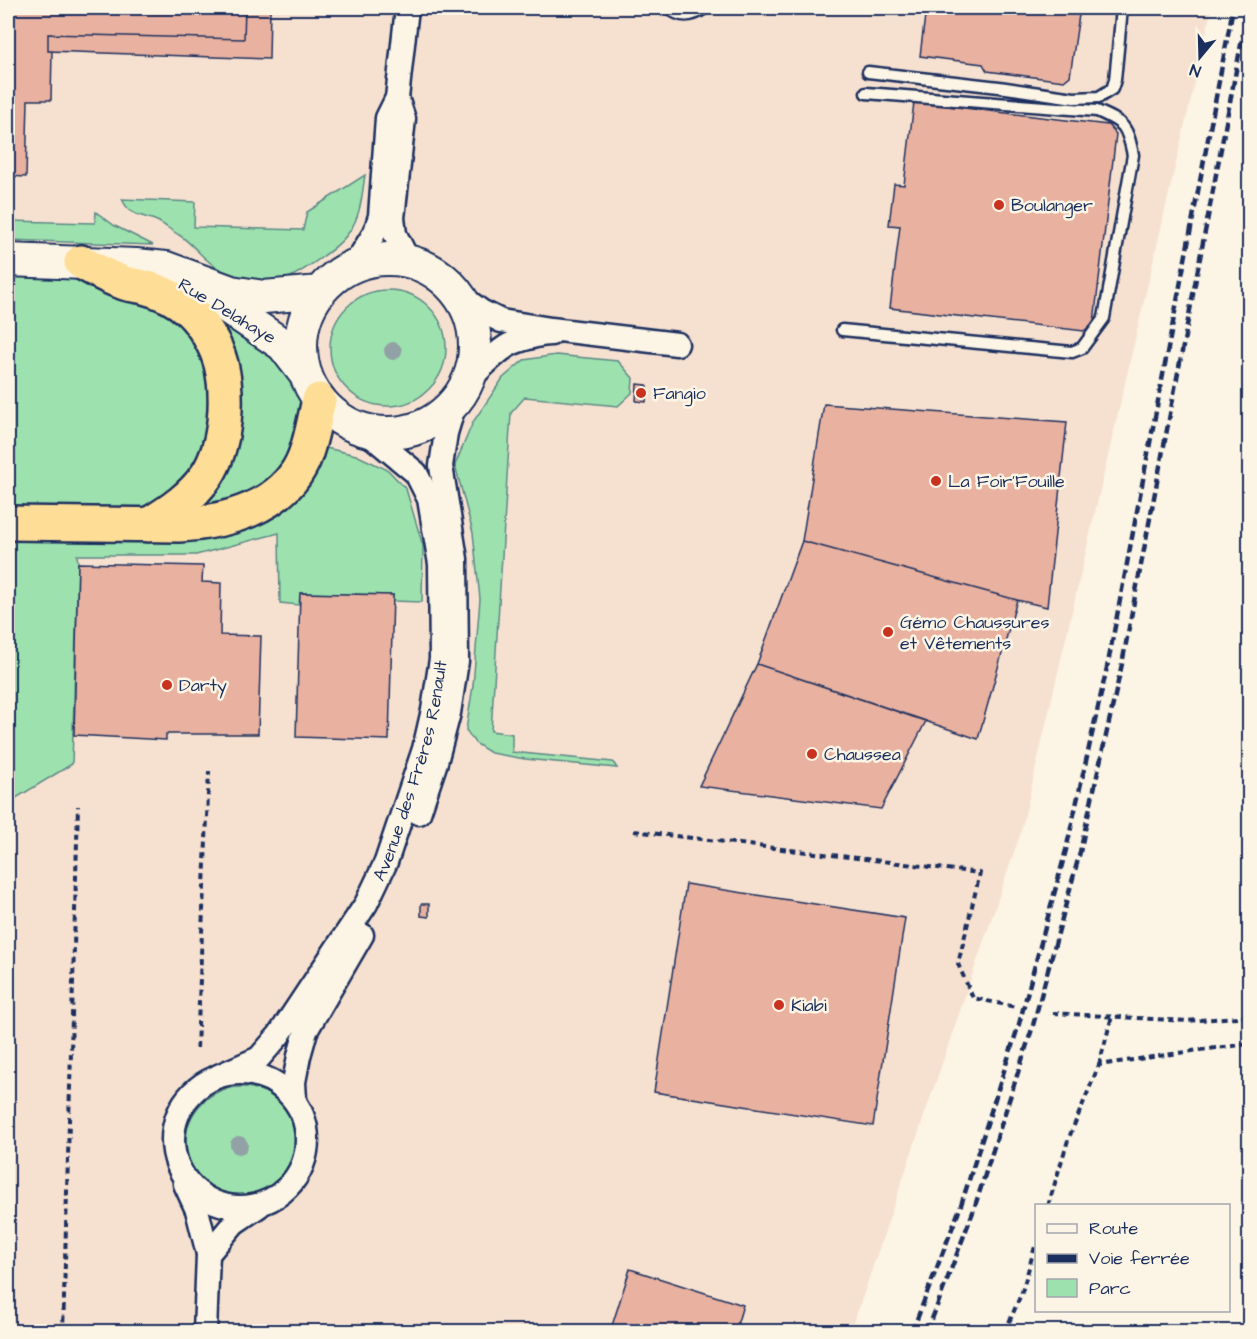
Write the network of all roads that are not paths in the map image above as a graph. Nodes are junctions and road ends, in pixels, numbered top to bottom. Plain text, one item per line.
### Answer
1 (407, 8) edge
2 (669, 8) edge
3 (705, 8) edge
4 (1122, 8) edge
5 (868, 72) dead end
6 (866, 93) dead end
7 (398, 98) junction
8 (8, 260) edge
9 (81, 262) junction
10 (409, 262) junction
11 (136, 265) junction
12 (354, 266) junction
13 (320, 292) junction
14 (457, 293) junction
15 (842, 330) dead end
16 (601, 335) junction
17 (676, 344) dead end
18 (312, 387) junction
19 (462, 391) junction
20 (364, 430) junction
21 (8, 523) edge
22 (148, 525) junction
23 (218, 1076) junction
24 (295, 1100) junction
25 (179, 1169) junction
26 (262, 1204) junction
27 (208, 1254) junction
28 (205, 1332) edge

1 - 7 street
2 - 3 lane
4 - 5 lane
6 - 15 lane
7 - 10 street
7 - 12 street
8 - 9 street, Rue Delahaye
9 - 11 street, Rue Delahaye
9 - 22 highway
10 - 12 street
10 - 14 street
11 - 13 street, Rue Delahaye
11 - 18 street, Rue Delahaye
12 - 13 street
13 - 18 street
14 - 16 street
14 - 19 street
16 - 17 street
16 - 19 street
18 - 20 street
18 - 22 highway
19 - 20 street
19 - 24 street, Avenue des Frères Renault
20 - 23 street, Avenue des Frères Renault
21 - 22 highway
23 - 24 street
23 - 25 street
24 - 26 street
25 - 26 street
25 - 27 street
26 - 27 street
27 - 28 street

